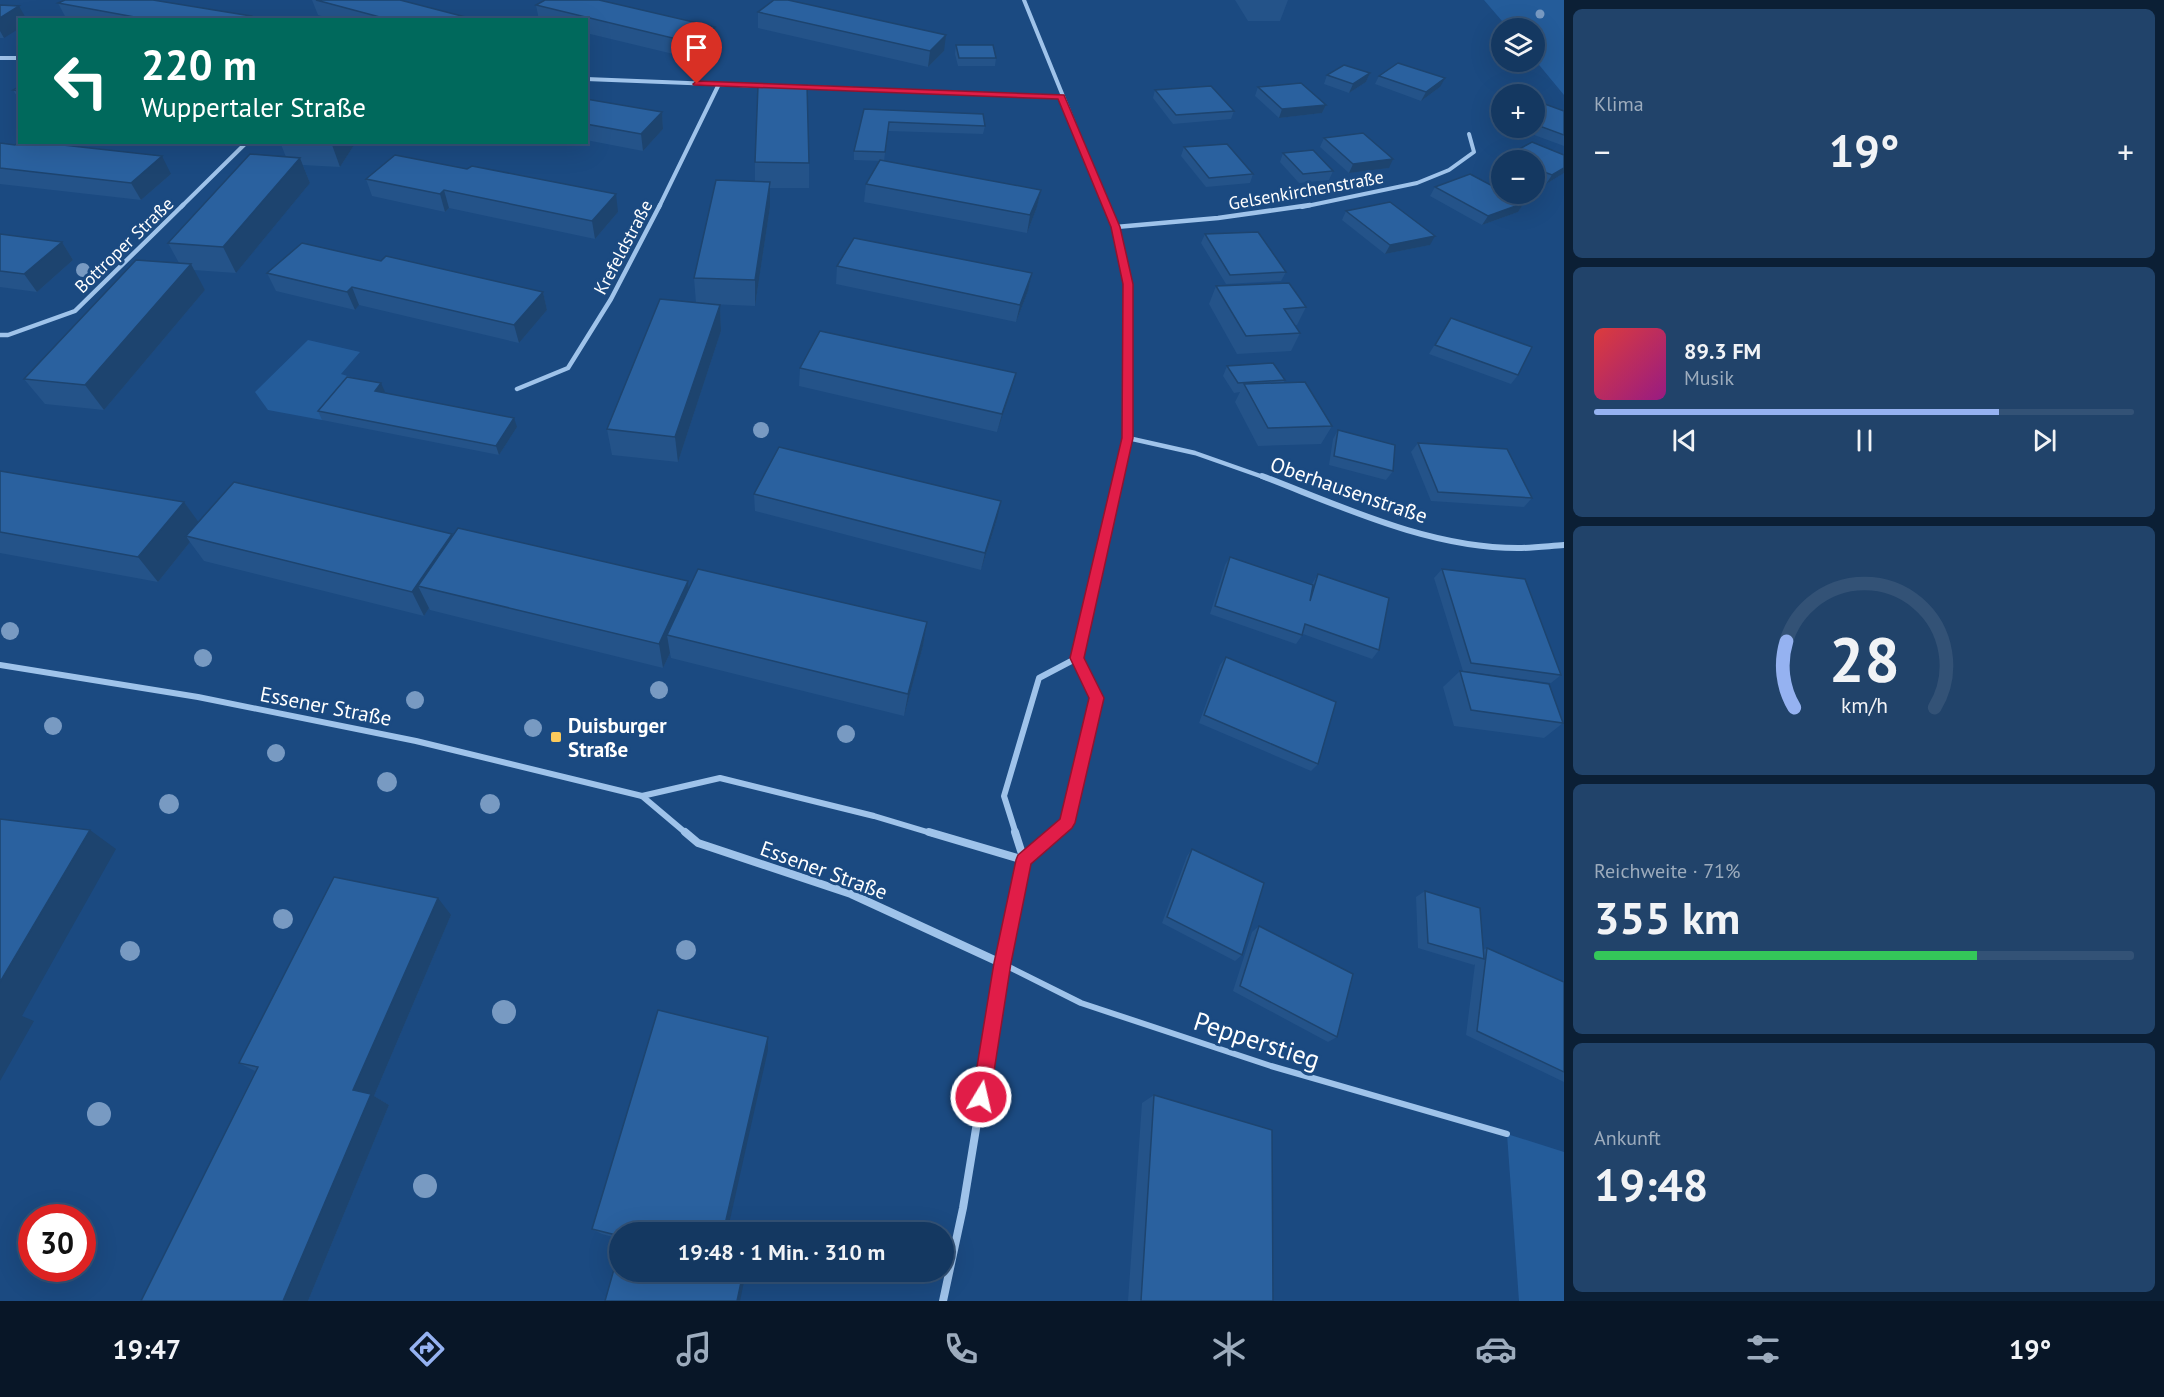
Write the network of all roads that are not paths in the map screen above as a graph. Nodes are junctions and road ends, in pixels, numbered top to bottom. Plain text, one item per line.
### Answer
1 (1024, 0) edge
2 (0, 58) edge
3 (18, 58) edge
4 (588, 79) edge
5 (719, 84) junction
6 (767, 86) edge
7 (791, 87) edge
8 (1061, 97) junction
9 (1469, 134) dead end
10 (245, 144) edge
11 (1116, 227) junction
12 (0, 335) edge
13 (517, 389) dead end
14 (1128, 438) junction
15 (1564, 545) edge
16 (1077, 658) junction
17 (0, 665) edge
18 (642, 796) junction
19 (1024, 860) junction
20 (1003, 963) junction
21 (1507, 1134) dead end
22 (943, 1301) edge

1 - 8 street
2 - 3 street
4 - 5 street
5 - 6 street
5 - 13 street, Krefeldstraße
7 - 8 street
8 - 11 street
9 - 11 street, Gelsenkirchenstraße
10 - 12 street, Bottroper Straße
11 - 14 street
14 - 15 street, Oberhausenstraße
14 - 16 street
16 - 19 street
16 - 19 street
17 - 18 street, Essener Straße
18 - 19 street, Essener Straße
18 - 20 street, Essener Straße
19 - 20 street
20 - 21 lane, Pepperstieg
20 - 22 street

